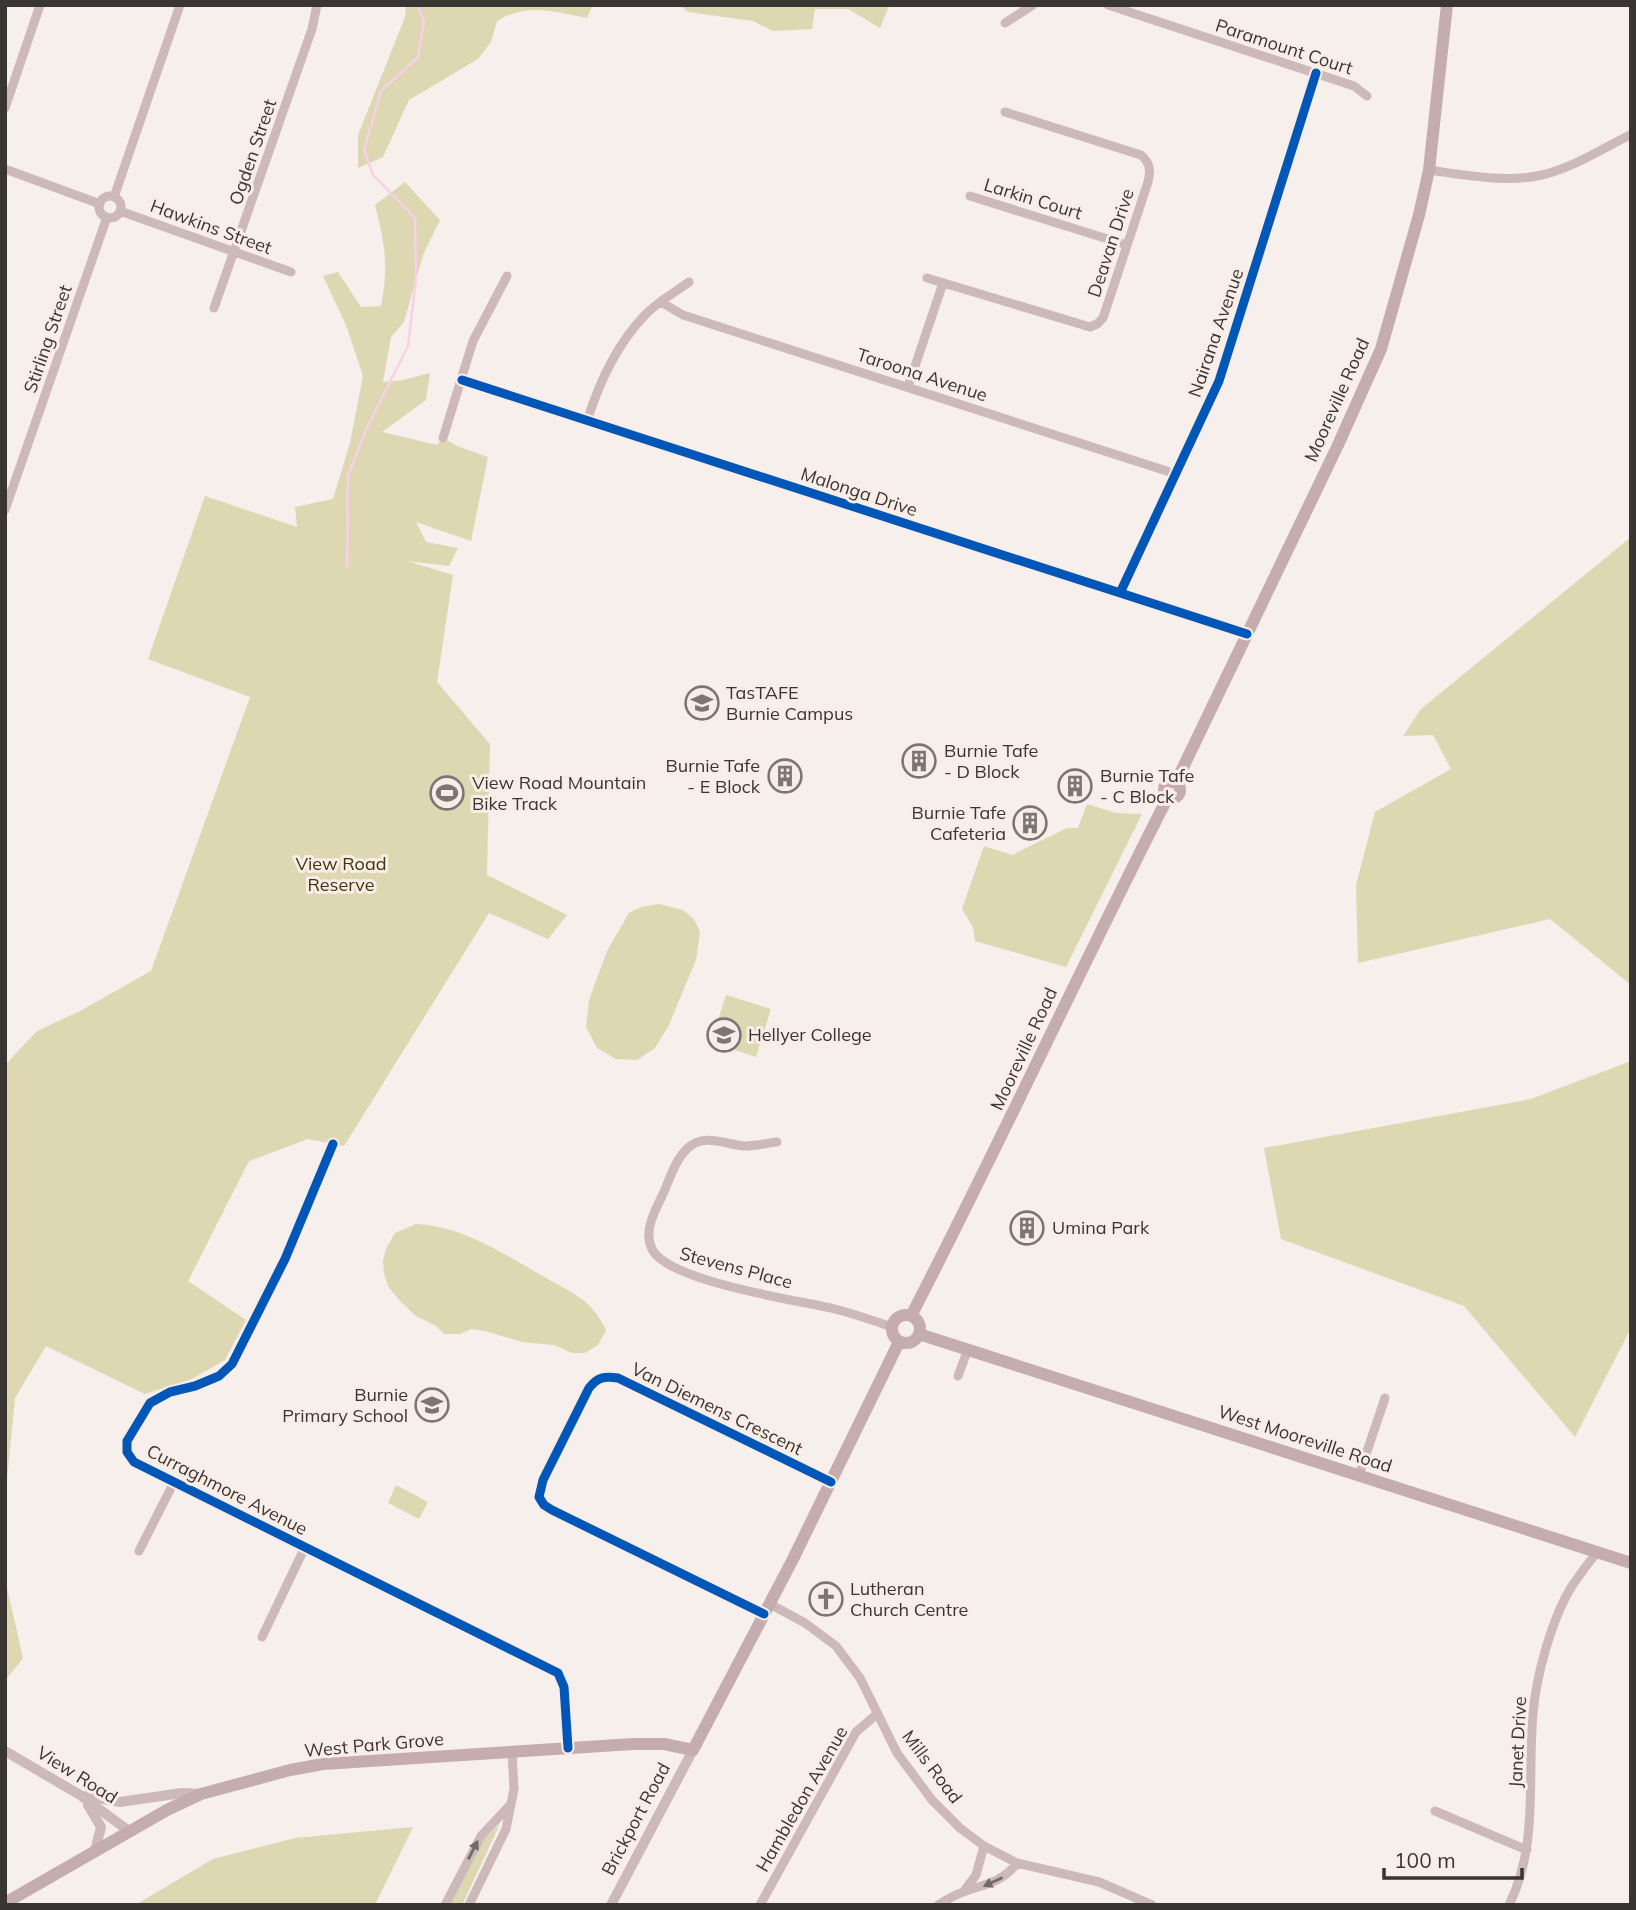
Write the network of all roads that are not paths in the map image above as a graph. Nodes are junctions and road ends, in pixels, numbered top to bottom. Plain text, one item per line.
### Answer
1 (40, 5) edge
2 (180, 5) edge
3 (317, 5) edge
4 (1033, 5) edge
5 (1108, 5) edge
6 (1447, 5) edge
7 (1005, 23) dead end
8 (1316, 73) junction
9 (1367, 96) dead end
10 (5, 108) edge
11 (1005, 111) dead end
12 (1630, 135) edge
13 (5, 169) edge
14 (1429, 170) junction
15 (970, 196) dead end
16 (114, 197) junction
17 (100, 204) junction
18 (120, 211) junction
19 (107, 218) junction
20 (1127, 245) junction
21 (233, 252) junction
22 (291, 272) dead end
23 (507, 276) dead end
24 (927, 278) dead end
25 (689, 282) dead end
26 (943, 283) junction
27 (661, 302) junction
28 (214, 308) dead end
29 (462, 380) junction
30 (908, 387) junction
31 (587, 421) junction
32 (443, 438) dead end
33 (1176, 474) junction
34 (5, 510) edge
35 (1120, 593) junction
36 (1247, 634) junction
37 (777, 1142) dead end
38 (333, 1144) dead end
39 (911, 1316) junction
40 (892, 1327) junction
41 (919, 1334) junction
42 (899, 1342) junction
43 (968, 1349) junction
44 (958, 1376) dead end
45 (1385, 1398) dead end
46 (1359, 1475) junction
47 (174, 1482) junction
48 (831, 1482) junction
49 (305, 1547) junction
50 (139, 1551) dead end
51 (1598, 1551) junction
52 (1631, 1563) edge
53 (767, 1609) junction
54 (262, 1637) dead end
55 (877, 1714) junction
56 (568, 1748) junction
57 (5, 1751) edge
58 (693, 1751) junction
59 (512, 1752) junction
60 (201, 1794) junction
61 (80, 1795) junction
62 (512, 1803) junction
63 (1436, 1811) dead end
64 (129, 1831) junction
65 (984, 1846) junction
66 (94, 1850) junction
67 (1527, 1850) junction
68 (1017, 1863) junction
69 (963, 1892) junction
70 (1140, 1902) edge
71 (5, 1903) edge
72 (445, 1905) edge
73 (469, 1905) edge
74 (611, 1905) edge
75 (760, 1905) edge
76 (938, 1905) edge
77 (1152, 1905) edge
78 (1509, 1905) edge

1 - 10 street
2 - 16 street
3 - 21 street, Ogden Street
4 - 7 street
5 - 8 street, Paramount Court
6 - 14 main road, Mooreville Road
8 - 9 street, Paramount Court
8 - 33 street, Nairana Avenue
11 - 20 street, Deavan Drive
12 - 14 street
13 - 17 street
14 - 36 main road, Mooreville Road
15 - 20 street, Larkin Court
16 - 17 street
16 - 18 street
17 - 19 street
18 - 19 street
18 - 21 street, Hawkins Street
19 - 34 street, Stirling Street
20 - 26 street, Deavan Drive
21 - 22 street, Hawkins Street
21 - 28 street, Ogden Street
23 - 29 street
24 - 26 street, Deavan Drive
25 - 27 street
26 - 30 street
27 - 30 street, Taroona Avenue
27 - 31 street
29 - 31 street, Malonga Drive
29 - 32 street
30 - 33 street, Taroona Avenue
31 - 35 street, Malonga Drive
33 - 35 street, Nairana Avenue
35 - 36 street, Malonga Drive
36 - 39 main road, Mooreville Road
37 - 40 street, Stevens Place
38 - 47 street, Curraghmore Avenue
39 - 40 main road
39 - 41 main road
40 - 42 main road
41 - 42 main road
41 - 43 main road, West Mooreville Road
42 - 48 main road
43 - 44 street
43 - 46 main road, West Mooreville Road
45 - 46 street
46 - 51 main road, West Mooreville Road
47 - 49 street, Curraghmore Avenue
47 - 50 street
48 - 53 main road
48 - 53 street, Van Diemens Crescent
49 - 54 street
49 - 56 street, Curraghmore Avenue
51 - 52 main road, West Mooreville Road
51 - 67 street, Janet Drive
53 - 55 street, Mills Road
53 - 58 main road
55 - 65 street, Mills Road
55 - 75 street, Hambledon Avenue
56 - 58 main road, West Park Grove
56 - 59 main road, West Park Grove
57 - 61 street, View Road
58 - 74 street, Brickport Road
59 - 60 main road, West Park Grove
59 - 62 street
60 - 61 street
60 - 64 main road, West Park Grove
61 - 64 street, View Road
61 - 66 street
72 -> 62 street
62 - 73 street
63 - 67 street
64 - 66 main road, West Park Grove
65 - 68 street, Mills Road
65 - 69 street
66 - 71 main road, West Park Grove
67 - 78 street, Janet Drive
68 -> 69 street
68 - 70 street, Mills Road
69 - 76 street
70 - 77 street, Mills Road

